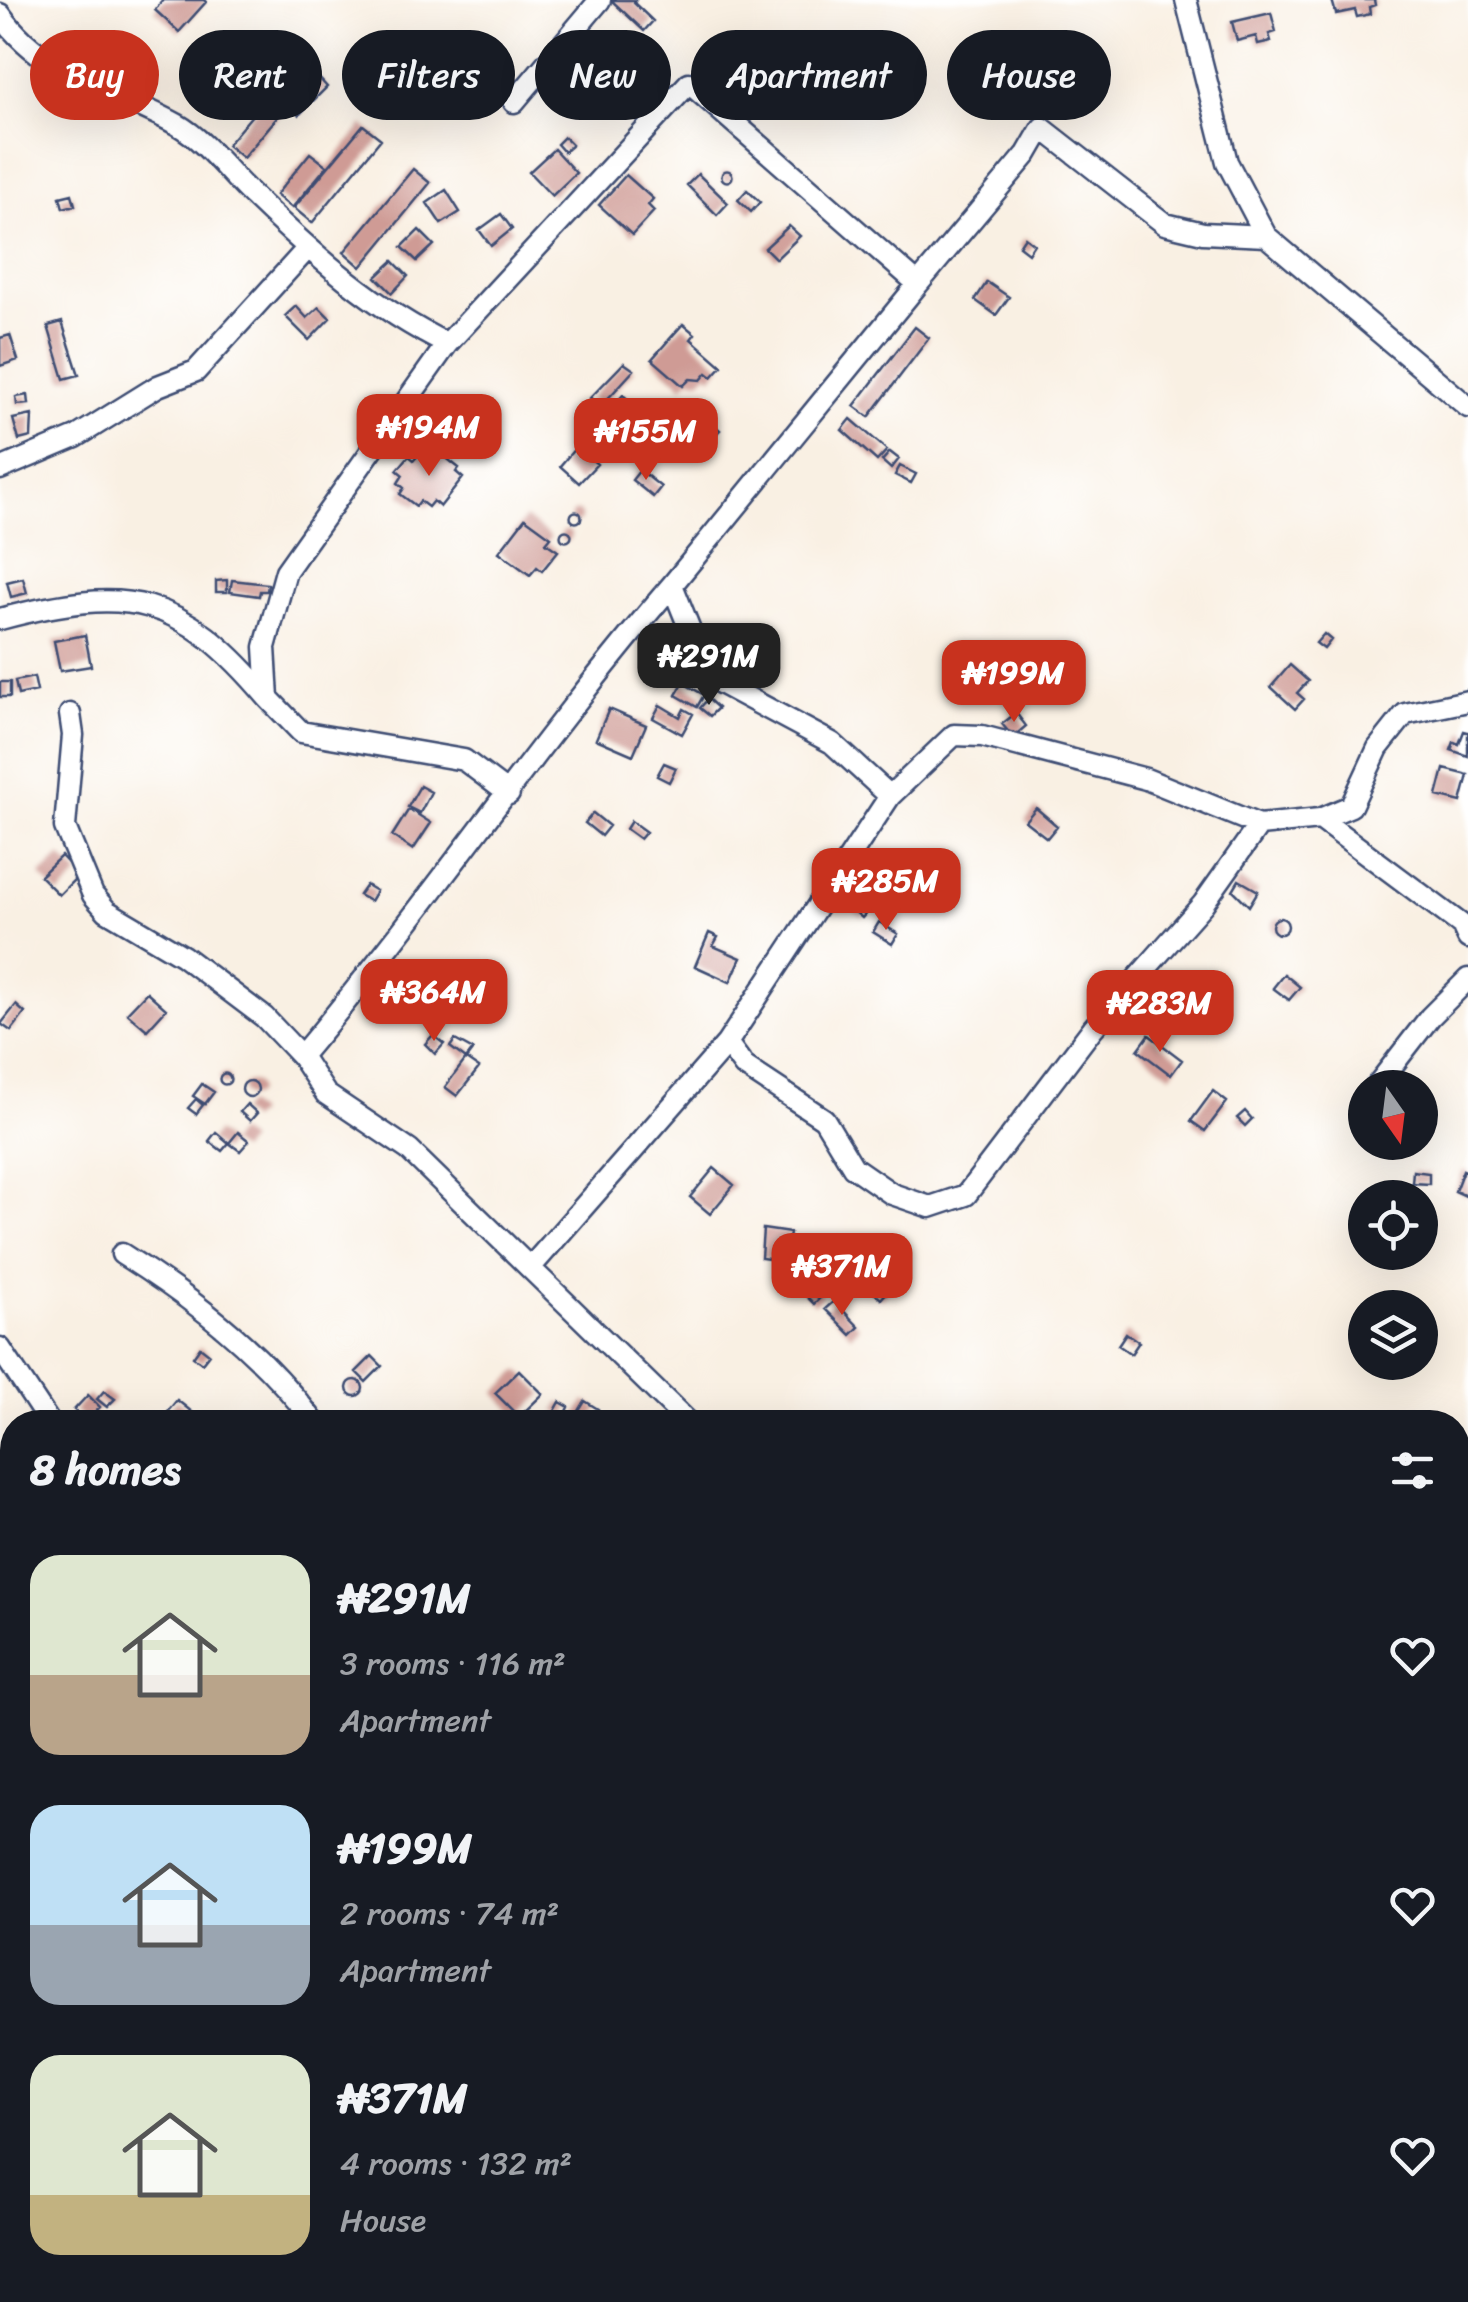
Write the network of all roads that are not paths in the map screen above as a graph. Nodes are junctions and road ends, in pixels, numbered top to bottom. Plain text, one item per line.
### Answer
1 (600, 0) edge
2 (1188, 0) edge
3 (0, 14) edge
4 (515, 101) edge
5 (1266, 236) junction
6 (307, 249) junction
7 (918, 284) junction
8 (448, 344) junction
9 (1468, 407) edge
10 (0, 470) edge
11 (672, 584) junction
12 (0, 619) edge
13 (266, 647) junction
14 (228, 650) junction
15 (268, 698) junction
16 (1468, 701) edge
17 (70, 714) dead end
18 (509, 794) junction
19 (890, 796) junction
20 (1320, 819) junction
21 (1258, 825) junction
22 (1468, 938) edge
23 (1468, 980) edge
24 (727, 1043) junction
25 (301, 1056) junction
26 (1389, 1070) edge
27 (122, 1254) dead end
28 (530, 1268) junction
29 (0, 1348) edge
30 (41, 1410) edge
31 (305, 1410) edge
32 (676, 1410) edge

1 - 4 street
2 - 5 street
3 - 6 street
5 - 7 street
5 - 9 street
6 - 8 street
6 - 10 street
7 - 8 street
7 - 11 street
8 - 13 street
11 - 18 street
11 - 19 street
12 - 14 street
13 - 14 street
13 - 15 street
14 - 15 street
15 - 18 street
16 - 20 street
17 - 25 street
18 - 25 street
19 - 21 street
19 - 24 street
20 - 21 street
20 - 22 street
21 - 24 street
23 - 26 street
24 - 28 street
25 - 28 street
27 - 31 street
28 - 32 street
29 - 30 street

